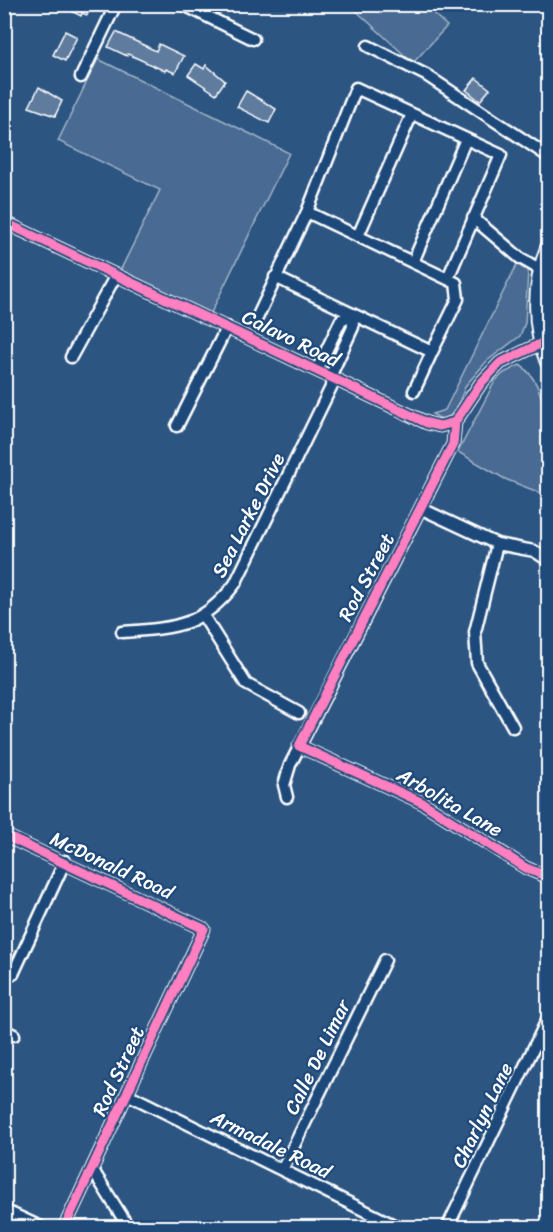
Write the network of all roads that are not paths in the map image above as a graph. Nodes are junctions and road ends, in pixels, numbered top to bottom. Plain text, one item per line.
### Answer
1 (116, 4) edge
2 (182, 4) edge
3 (253, 39) dead end
4 (368, 46) dead end
5 (81, 76) dead end
6 (412, 114) junction
7 (466, 139) junction
8 (549, 156) edge
9 (306, 212) junction
10 (473, 218) junction
11 (4, 222) edge
12 (358, 236) junction
13 (549, 248) edge
14 (414, 262) junction
15 (544, 272) edge
16 (116, 275) junction
17 (275, 277) junction
18 (447, 278) junction
19 (352, 315) junction
20 (257, 318) dead end
21 (227, 327) junction
22 (542, 343) junction
23 (432, 352) junction
24 (71, 357) dead end
25 (549, 362) edge
26 (317, 370) junction
27 (333, 378) junction
28 (414, 391) dead end
29 (455, 422) junction
30 (177, 426) dead end
31 (422, 509) junction
32 (497, 544) junction
33 (549, 560) edge
34 (204, 616) junction
35 (122, 632) dead end
36 (298, 713) dead end
37 (513, 727) dead end
38 (299, 746) junction
39 (287, 797) dead end
40 (4, 835) edge
41 (65, 861) junction
42 (549, 877) edge
43 (204, 929) joint
44 (385, 960) dead end
45 (4, 978) edge
46 (549, 1018) edge
47 (127, 1094) junction
48 (92, 1169) junction
49 (282, 1170) junction
50 (4, 1210) edge
51 (43, 1227) edge
52 (64, 1227) edge
53 (129, 1227) edge
54 (400, 1227) edge
55 (447, 1227) edge

1 - 5 street
2 - 3 street
4 - 8 street
6 - 7 street
6 - 9 street
6 - 12 street
7 - 10 street
7 - 14 street
9 - 12 street
9 - 17 street
10 - 15 street
10 - 18 street
11 - 16 street, Calavo Road
12 - 14 street
13 - 15 main road
14 - 18 street
15 - 22 main road
16 - 21 street, Calavo Road
16 - 24 street
17 - 19 street
17 - 20 street
18 - 23 street
19 - 23 street
19 - 26 street
19 - 27 street, Sea Larke Drive
21 - 26 street, Calavo Road
21 - 30 street
22 - 25 main road
22 - 29 street
23 - 28 street
26 - 27 street, Calavo Road
27 - 29 street, Calavo Road
27 - 34 street, Sea Larke Drive
29 - 31 street, Rod Street
31 - 32 street
31 - 38 street, Rod Street
32 - 33 street
32 - 37 street
34 - 35 street, Sea Larke Drive
34 - 36 street
38 - 39 street, Rod Street
38 - 42 street, Arbolita Lane
40 - 41 street, McDonald Road
41 - 43 street, McDonald Road
41 - 45 street
43 - 47 street, Rod Street
44 - 49 street, Calle De Limar
46 - 55 street, Charlyn Lane
47 - 48 street, Rod Street
47 - 49 street, Armadale Road
48 - 52 street, Rod Street
48 - 53 street
49 - 54 street, Armadale Road
50 - 51 street

